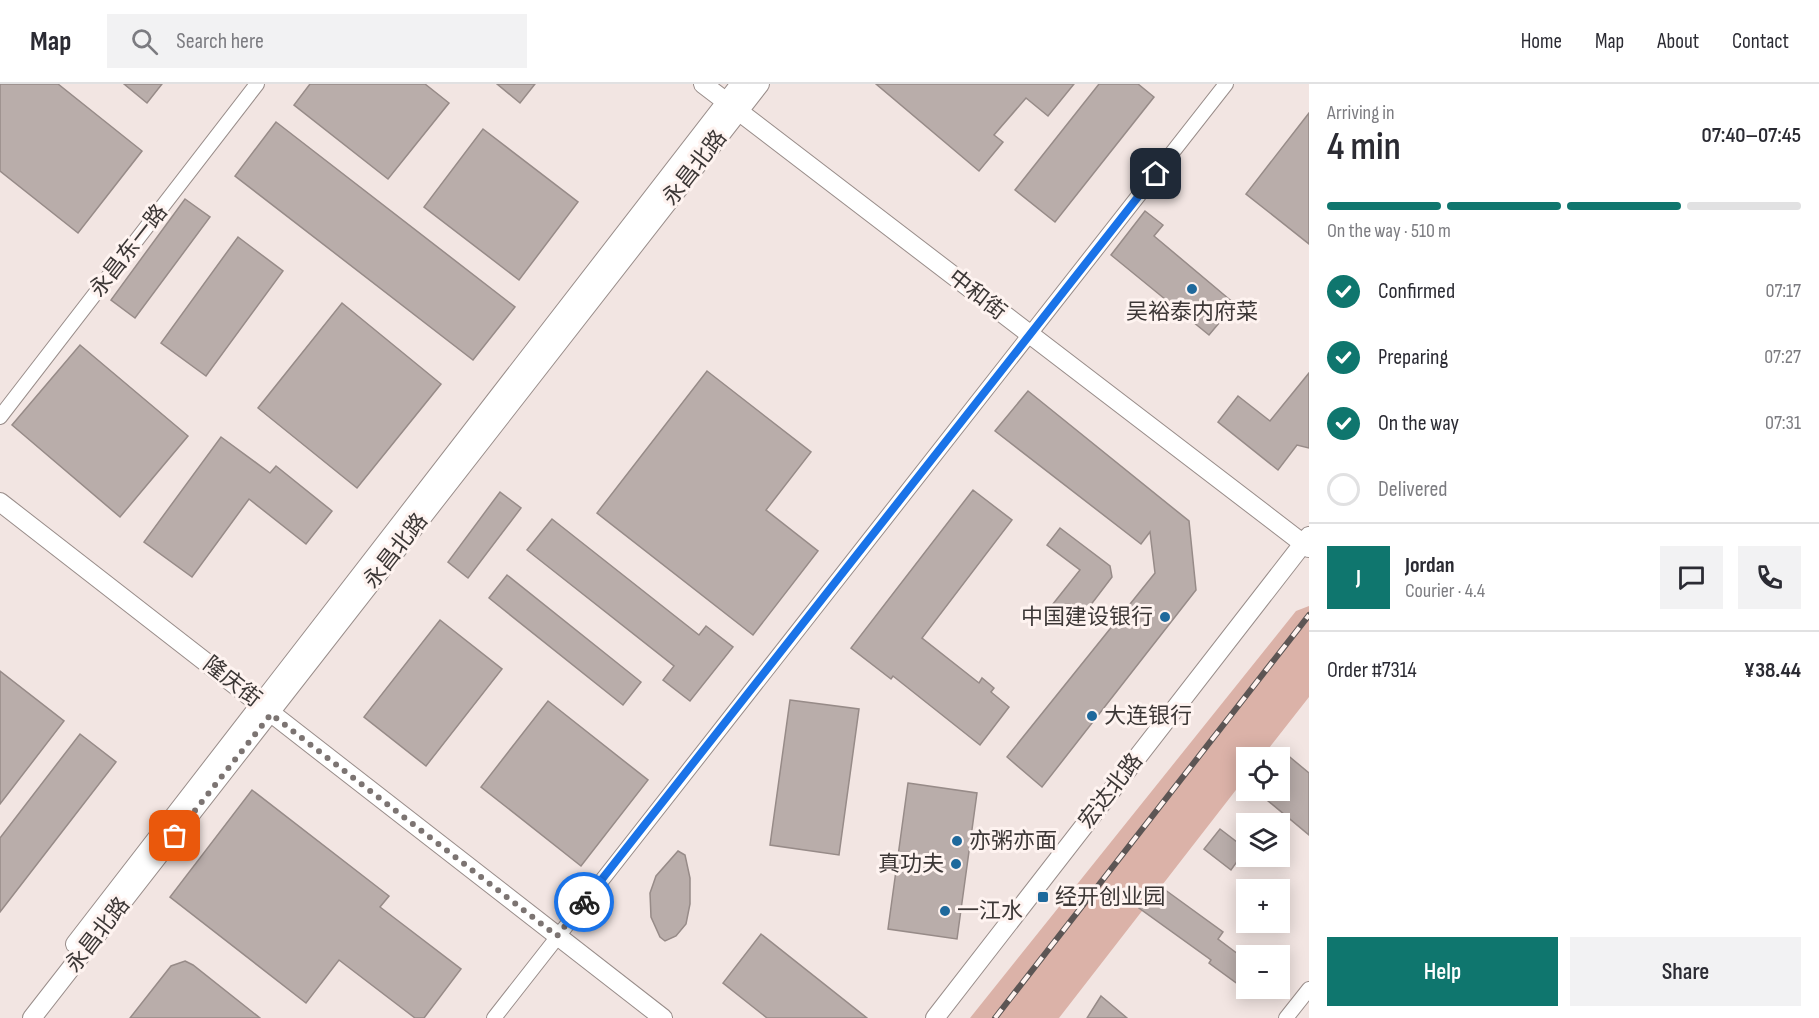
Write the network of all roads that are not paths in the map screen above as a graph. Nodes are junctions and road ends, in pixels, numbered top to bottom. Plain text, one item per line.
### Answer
1 (257, 84) edge
2 (703, 84) edge
3 (740, 84) edge
4 (760, 84) edge
5 (1226, 84) edge
6 (732, 107) junction
7 (1030, 337) junction
8 (0, 417) edge
9 (0, 502) edge
10 (1307, 543) edge
11 (266, 709) junction
12 (557, 936) junction
13 (1309, 989) edge
14 (18, 1018) edge
15 (32, 1018) edge
16 (494, 1018) edge
17 (663, 1018) edge
18 (935, 1018) edge
19 (1286, 1018) edge

1 - 8 street, 永昌东一路
2 - 6 street, 中和街
3 - 6 street, 永昌北路
4 - 6 street, 永昌北路
5 - 7 street
6 - 7 street, 中和街
6 - 11 street, 永昌北路
7 - 10 street, 中和街
7 - 12 street
9 - 11 street, 隆庆街
10 - 18 street, 宏达北路
11 - 12 street, 隆庆街
11 - 14 street, 永昌北路
11 - 15 street, 永昌北路
12 - 16 street
12 - 17 street, 隆庆街
13 - 19 street

